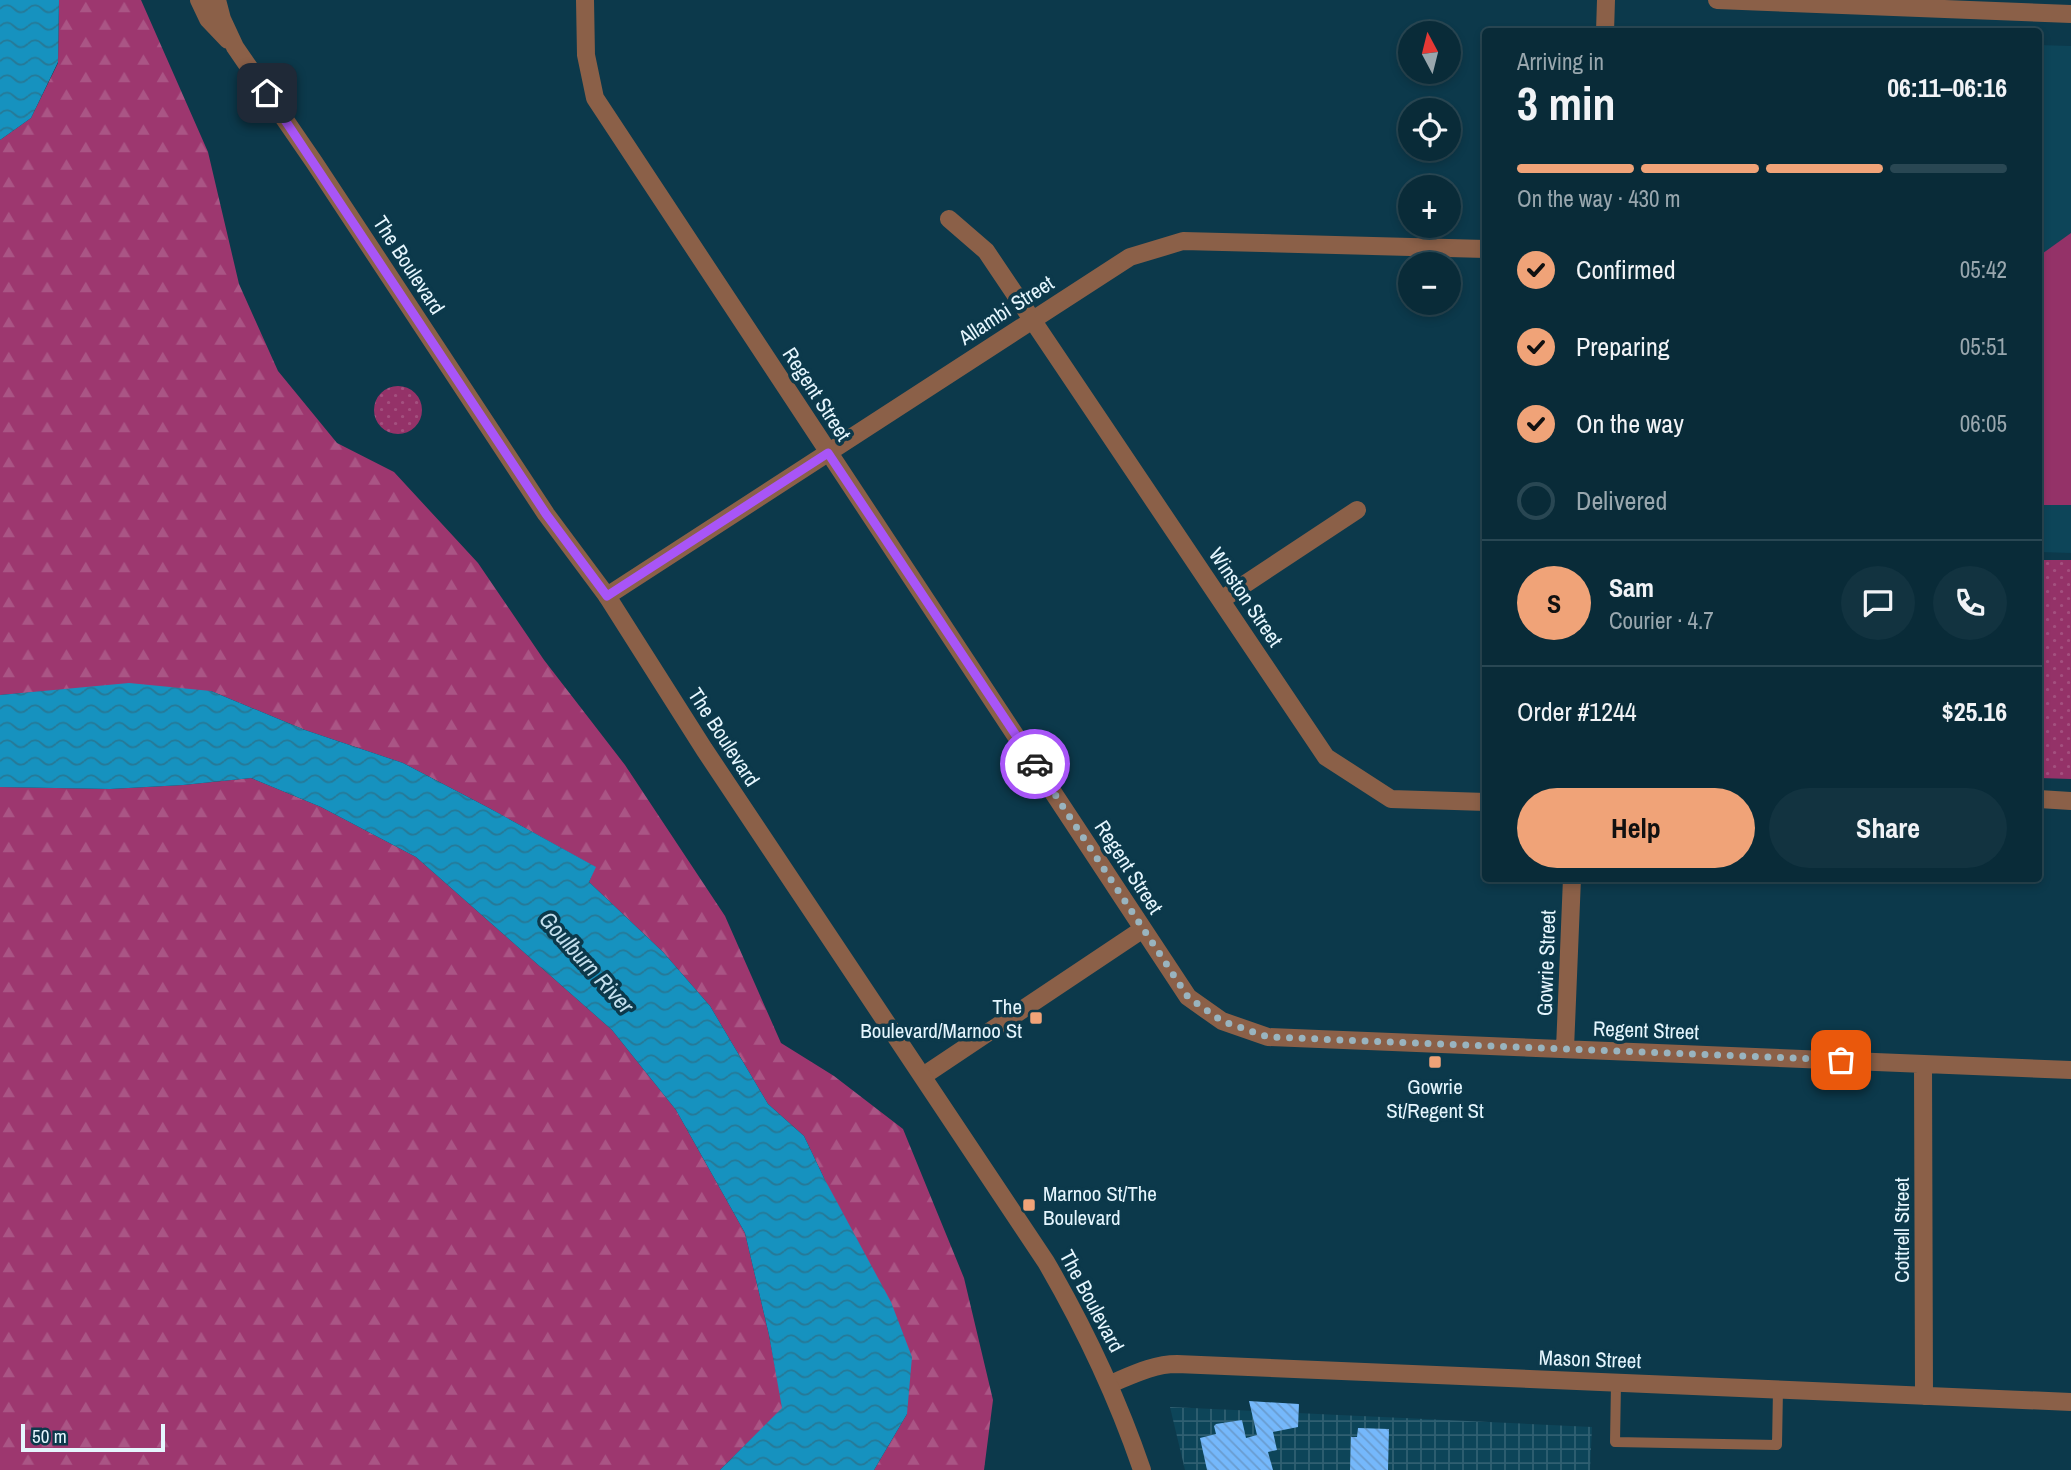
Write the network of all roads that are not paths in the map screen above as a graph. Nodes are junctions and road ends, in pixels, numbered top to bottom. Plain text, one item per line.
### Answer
1 (199, 0) edge
2 (218, 0) edge
3 (585, 0) edge
4 (1606, 0) edge
5 (1717, 0) edge
6 (1826, 2) edge
7 (2071, 14) edge
8 (1605, 28) edge
9 (235, 47) junction
10 (949, 219) dead end
11 (1482, 249) edge
12 (1033, 320) junction
13 (828, 453) junction
14 (1357, 510) dead end
15 (607, 596) junction
16 (1221, 600) junction
17 (2042, 799) edge
18 (2071, 801) edge
19 (1482, 802) edge
20 (1572, 882) edge
21 (1143, 929) junction
22 (1565, 1049) junction
23 (1923, 1064) junction
24 (2071, 1070) edge
25 (923, 1076) junction
26 (1615, 1383) junction
27 (1110, 1384) junction
28 (1778, 1389) junction
29 (1924, 1395) junction
30 (2071, 1402) edge
31 (1142, 1470) edge

1 - 9 street, The Boulevard
2 - 9 street, The Boulevard
3 - 13 street, Regent Street
4 - 8 street
5 - 6 street
6 - 7 street
9 - 15 street, The Boulevard
10 - 12 street, Winston Street
11 - 12 street, Allambi Street
12 - 13 street, Allambi Street
12 - 16 street, Winston Street
13 - 15 street, Allambi Street
13 - 21 street, Regent Street
14 - 16 street
15 - 25 street, The Boulevard
16 - 19 street, Winston Street
17 - 18 street
20 - 22 street, Gowrie Street
21 - 22 street, Regent Street
21 - 25 street
22 - 23 street, Regent Street
23 - 24 street, Regent Street
23 - 29 street, Cottrell Street
25 - 27 street, The Boulevard
26 - 27 street, Mason Street
26 - 28 street, Mason Street
26 - 28 lane
27 - 31 street, The Boulevard
28 - 29 street, Mason Street
29 - 30 street, Mason Street

